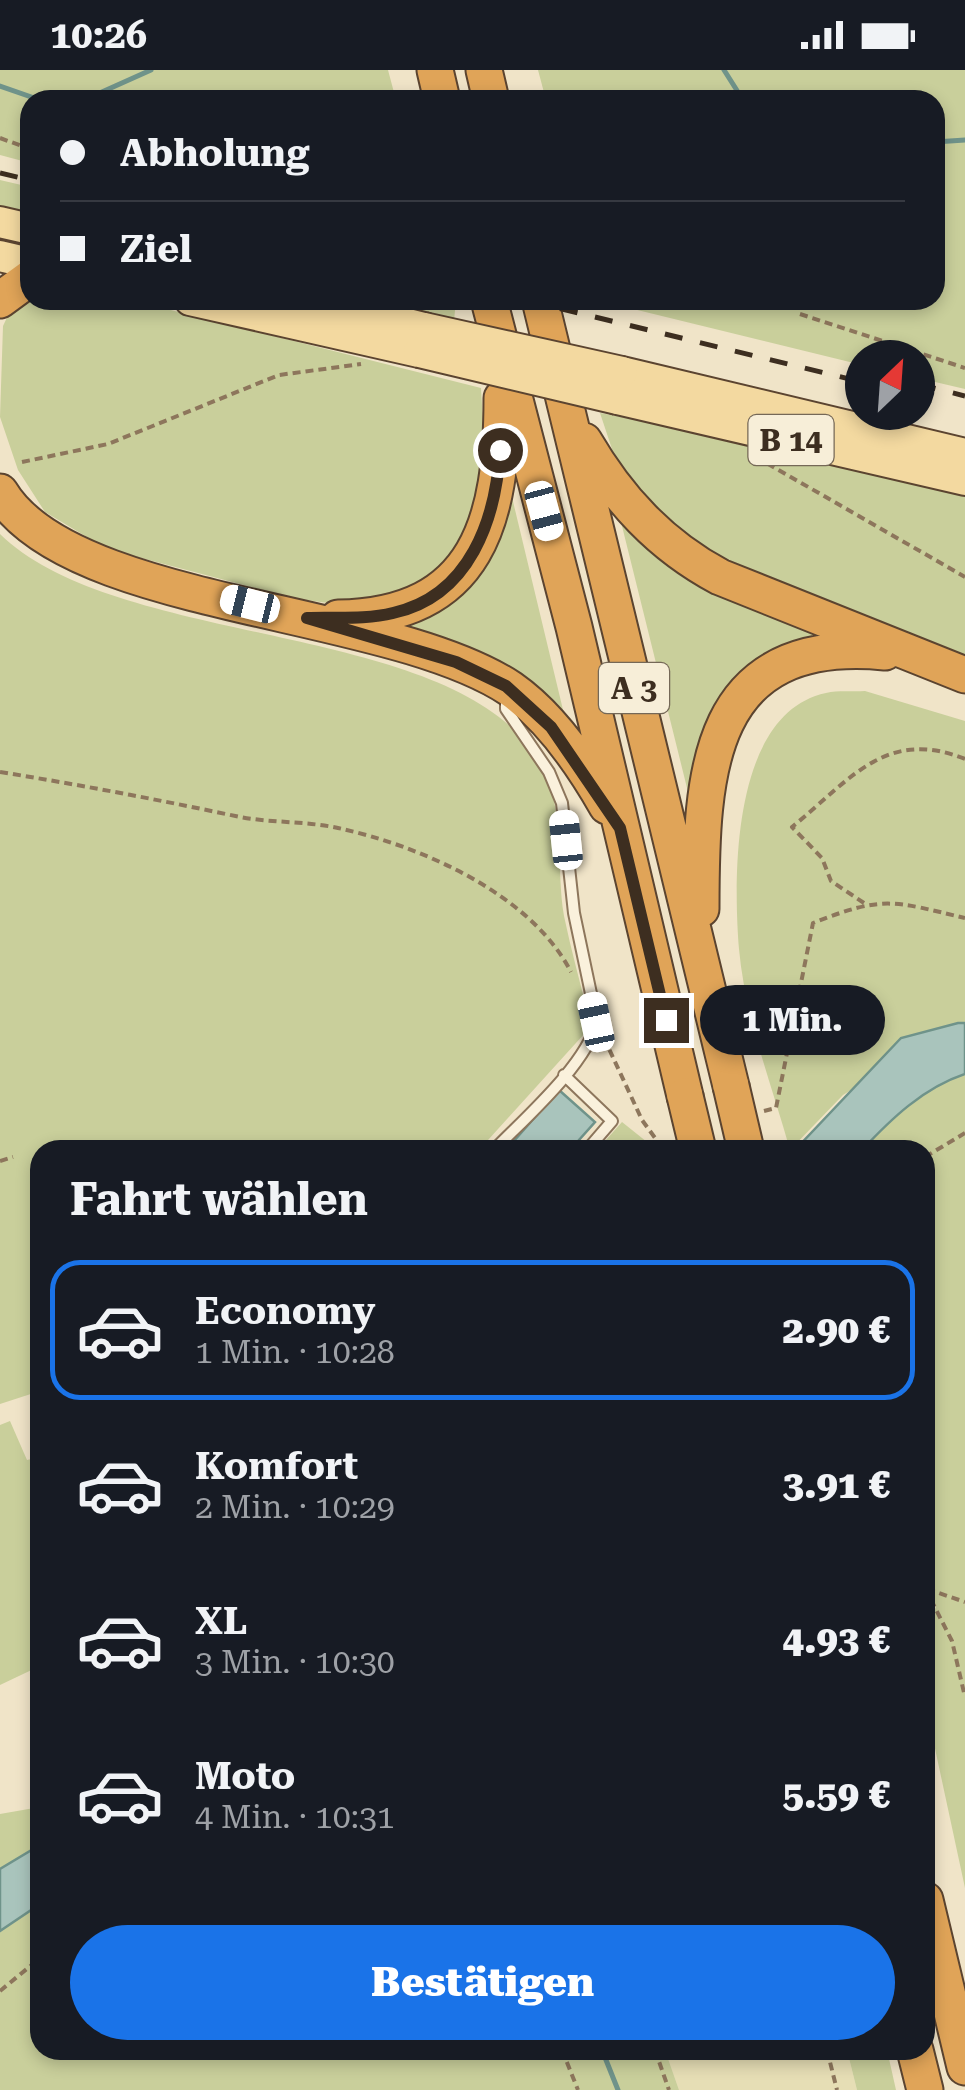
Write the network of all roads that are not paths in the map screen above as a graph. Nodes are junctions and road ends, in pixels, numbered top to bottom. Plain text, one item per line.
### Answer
1 (248, 310) edge
2 (340, 310) edge
3 (491, 310) edge
4 (542, 310) edge
5 (422, 340) junction
6 (502, 356) junction
7 (620, 386) junction
8 (567, 411) junction
9 (965, 454) edge
10 (965, 480) edge
11 (0, 492) edge
12 (307, 618) junction
13 (914, 655) junction
14 (965, 674) edge
15 (506, 686) junction
16 (620, 828) junction
17 (701, 965) junction
18 (564, 1076) junction
19 (503, 1140) edge
20 (596, 1140) edge
21 (696, 1140) edge
22 (744, 1140) edge
23 (935, 1942) edge
24 (918, 2060) edge
25 (965, 2067) edge
26 (925, 2090) edge

1 - 5 main road, B 14
2 - 5 main road, B 14
3 - 6 highway, A 3
4 - 8 highway, A 3
5 - 7 main road, B 14, bridge
6 - 12 highway
6 - 16 highway, A 3
7 - 9 main road, B 14
7 - 10 main road, B 14
8 - 13 highway
8 - 17 highway, A 3
11 - 12 highway
12 - 15 highway
13 - 14 highway
13 - 17 highway
15 - 16 highway
15 - 18 lane
16 - 21 highway, A 3, bridge
17 - 22 highway, A 3, bridge
18 - 19 lane
18 - 20 lane
23 - 25 highway
24 - 26 highway

